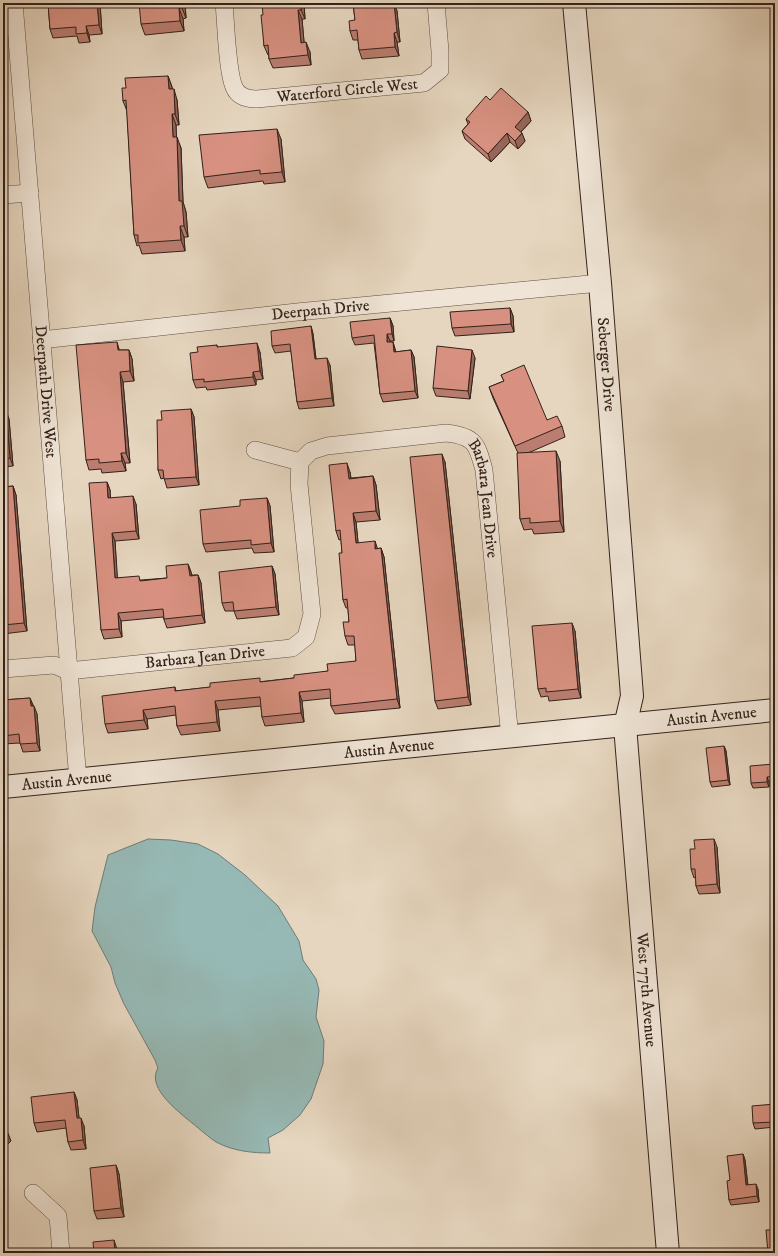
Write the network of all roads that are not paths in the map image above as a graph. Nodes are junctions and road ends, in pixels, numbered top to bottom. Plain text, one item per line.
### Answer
1 (14, 3) edge
2 (224, 3) edge
3 (436, 3) edge
4 (574, 3) edge
5 (30, 192) junction
6 (3, 195) edge
7 (600, 284) junction
8 (41, 340) junction
9 (255, 450) dead end
10 (300, 462) junction
11 (3, 669) edge
12 (68, 671) junction
13 (775, 710) edge
14 (625, 726) junction
15 (510, 738) junction
16 (78, 780) junction
17 (3, 787) edge
18 (34, 1193) dead end
19 (61, 1253) edge
20 (668, 1253) edge

1 - 5 street, Deerpath Drive West
2 - 3 street, Waterford Circle West
4 - 7 street, Seberger Drive
5 - 6 street
5 - 8 street, Deerpath Drive West
7 - 8 street, Deerpath Drive
7 - 14 street, Seberger Drive
8 - 12 street, Deerpath Drive West
9 - 10 street
10 - 12 street, Barbara Jean Drive
10 - 15 street, Barbara Jean Drive
11 - 12 street
12 - 16 street, Deerpath Drive West
13 - 14 street, Austin Avenue
14 - 15 street, Austin Avenue
14 - 20 street, West 77th Avenue
15 - 16 street, Austin Avenue
16 - 17 street, Austin Avenue
18 - 19 street

